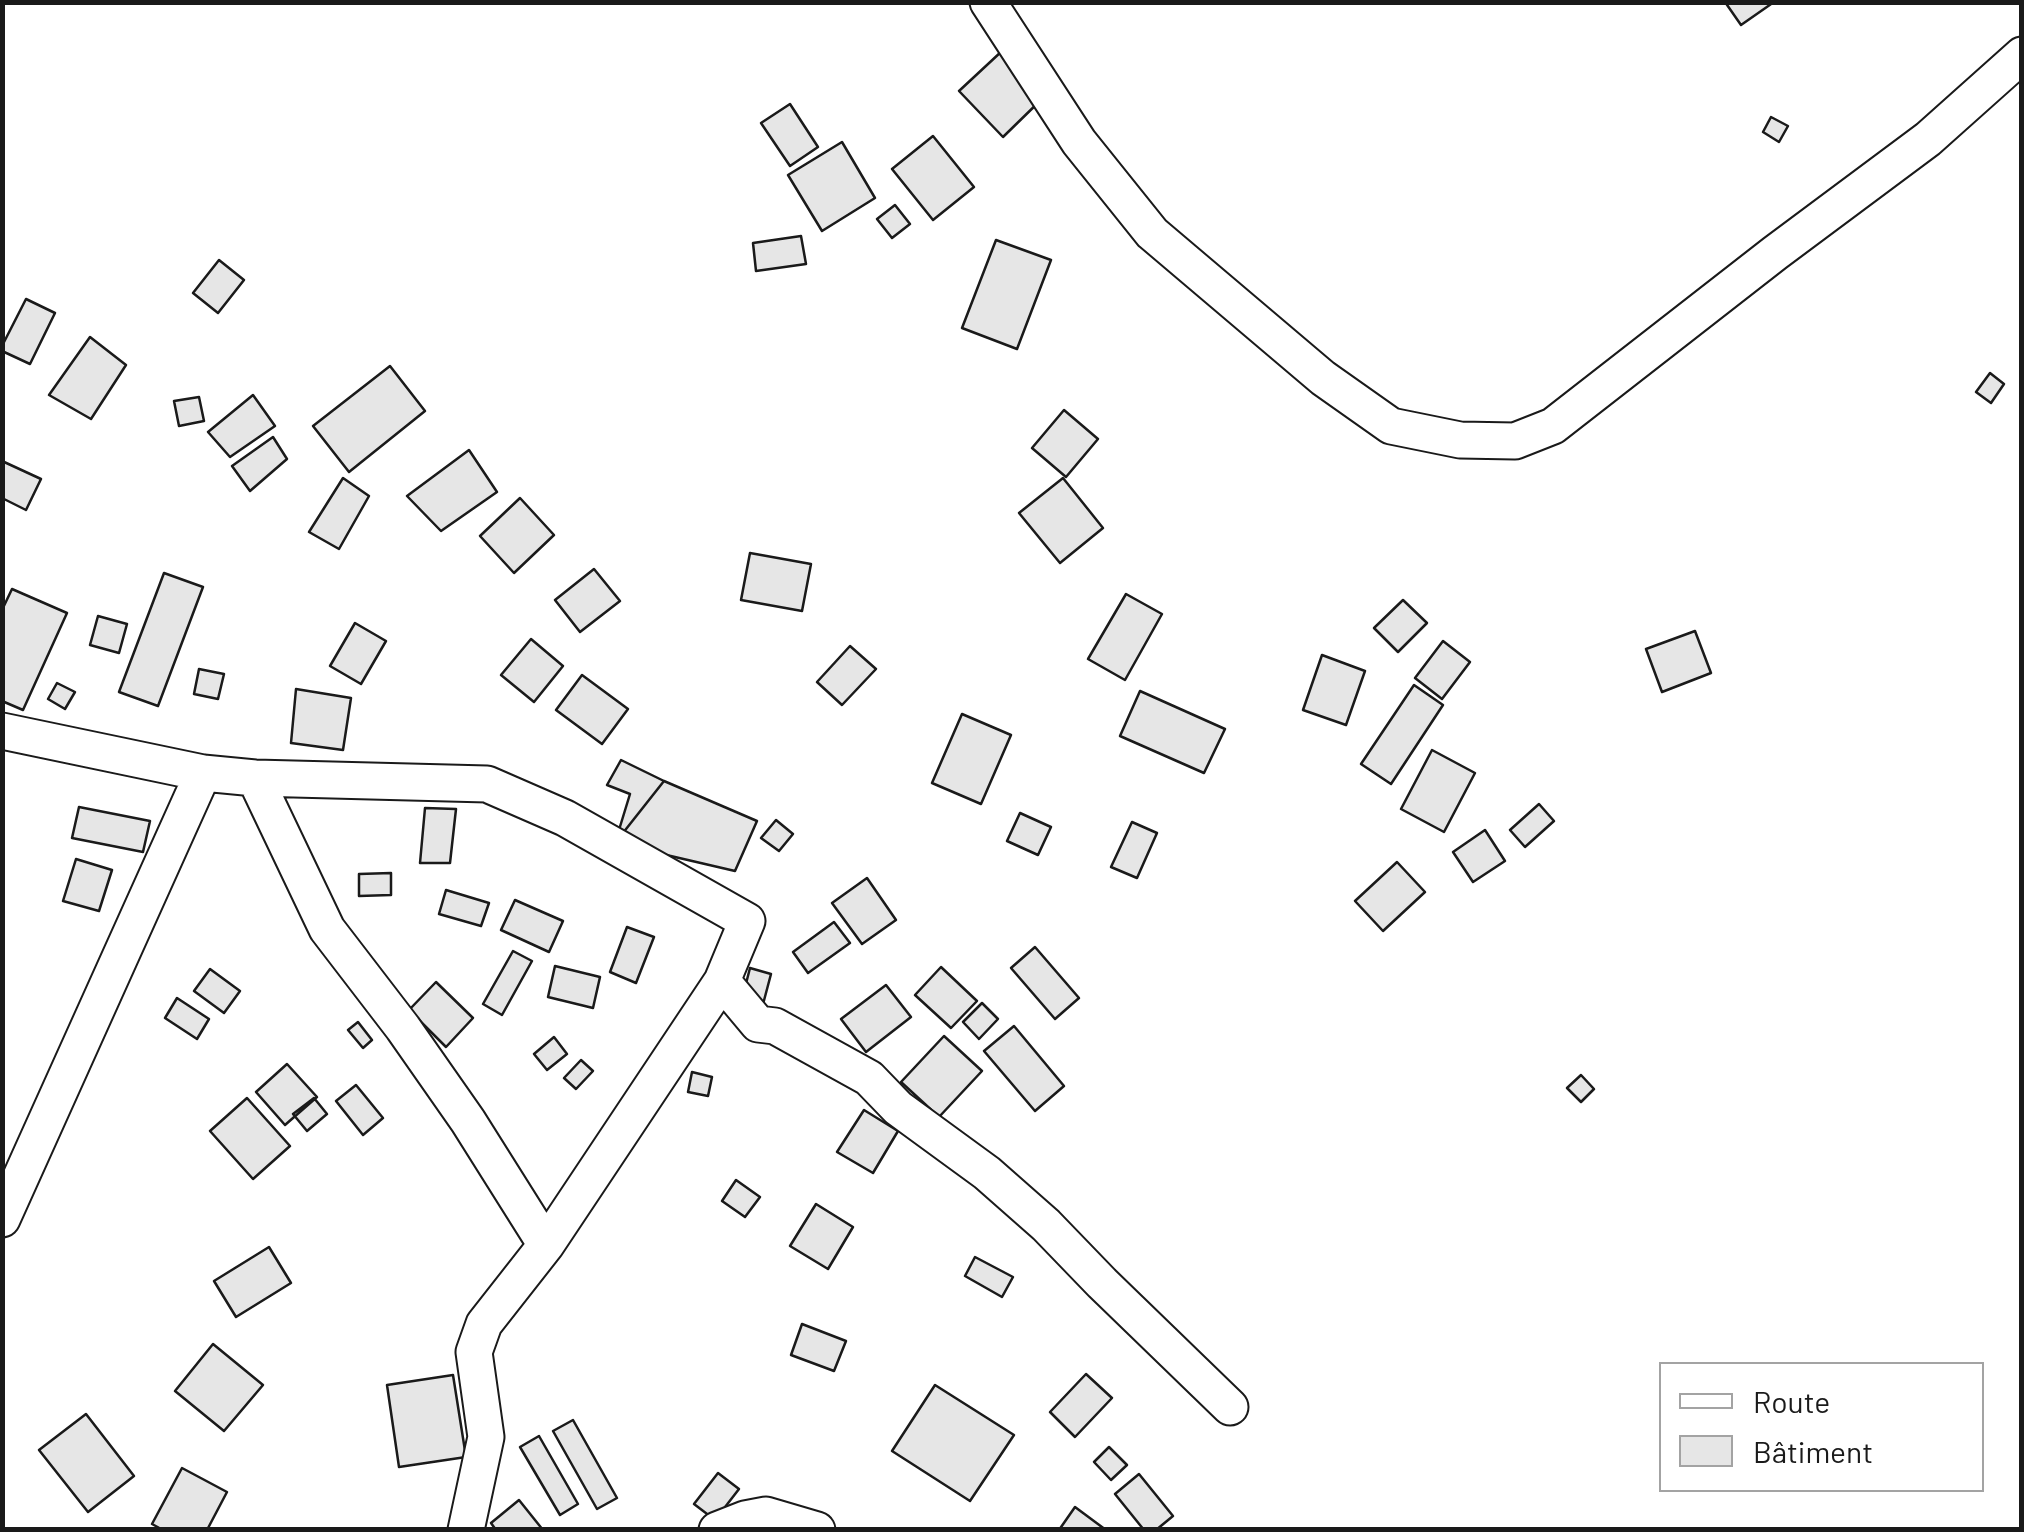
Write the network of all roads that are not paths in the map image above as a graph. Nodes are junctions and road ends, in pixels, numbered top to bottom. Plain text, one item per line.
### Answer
1 (988, 2) edge
2 (2022, 56) edge
3 (2, 730) edge
4 (203, 773) junction
5 (255, 778) junction
6 (722, 981) junction
7 (2, 1220) edge
8 (546, 1245) junction
9 (1230, 1407) dead end
10 (466, 1530) edge
11 (717, 1530) edge
12 (818, 1530) edge

1 - 2 street
3 - 4 street
4 - 5 street
4 - 7 street
5 - 6 street
5 - 8 street
6 - 8 street
6 - 9 street
8 - 10 street
11 - 12 street

